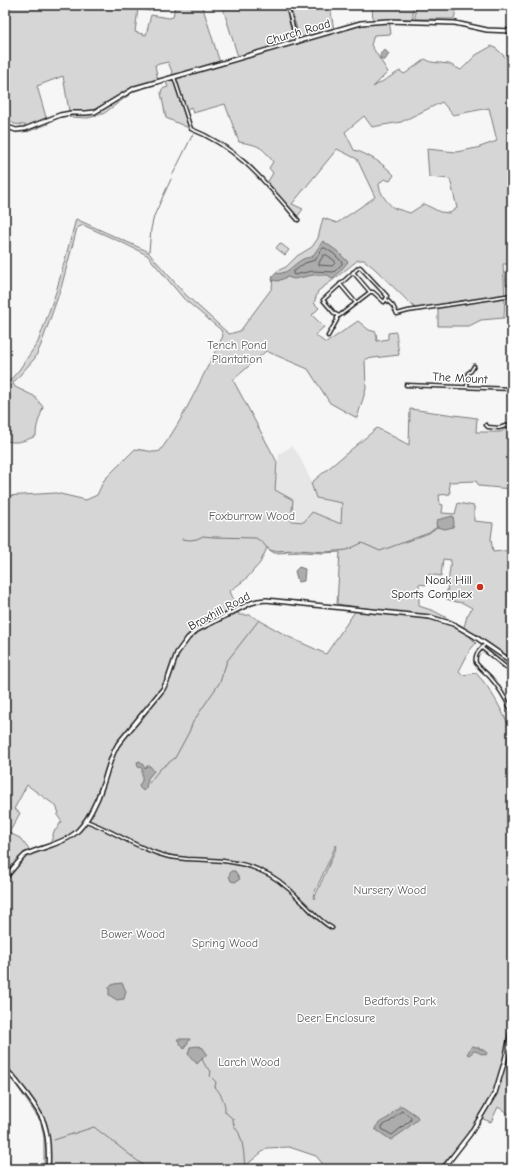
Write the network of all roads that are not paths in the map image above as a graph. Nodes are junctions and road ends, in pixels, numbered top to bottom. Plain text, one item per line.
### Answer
1 (287, 5) edge
2 (512, 31) edge
3 (297, 42) junction
4 (174, 78) junction
5 (5, 126) edge
6 (298, 220) dead end
7 (353, 272) junction
8 (340, 284) junction
9 (370, 292) junction
10 (512, 295) edge
11 (386, 299) junction
12 (356, 302) junction
13 (337, 316) junction
14 (328, 336) dead end
15 (474, 366) dead end
16 (406, 384) dead end
17 (467, 387) junction
18 (512, 389) edge
19 (512, 424) edge
20 (486, 425) dead end
21 (485, 644) junction
22 (482, 648) junction
23 (512, 662) edge
24 (512, 672) edge
25 (512, 712) edge
26 (85, 821) junction
27 (5, 878) edge
28 (332, 928) dead end
29 (512, 1027) edge
30 (5, 1068) edge
31 (48, 1169) edge
32 (443, 1169) edge

1 - 3 street
2 - 3 street, Church Road
3 - 4 street, Church Road
4 - 5 street, Church Road
4 - 6 street
7 - 8 street
7 - 9 street
7 - 11 street
8 - 12 street
8 - 13 street
9 - 11 street
9 - 12 street
10 - 11 street
12 - 13 street
13 - 14 street
15 - 17 street
16 - 17 street, The Mount
17 - 18 street, The Mount
19 - 20 street
21 - 22 street
21 - 23 street, Broxhill Road
21 - 26 street, Broxhill Road
22 - 24 street
22 - 25 street
26 - 27 street, Broxhill Road
26 - 28 street
29 - 32 street
30 - 31 street

